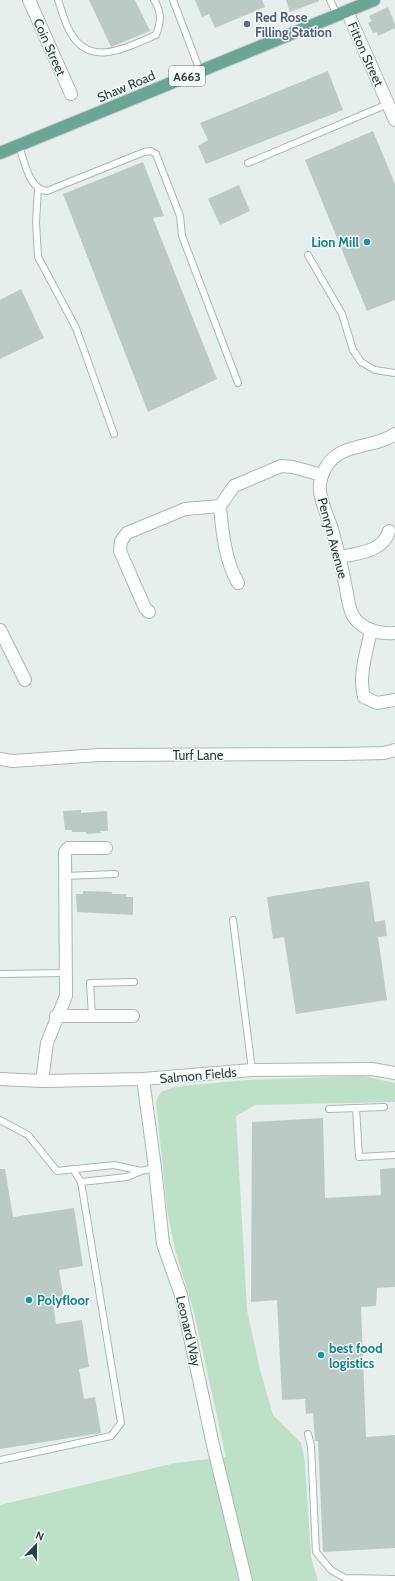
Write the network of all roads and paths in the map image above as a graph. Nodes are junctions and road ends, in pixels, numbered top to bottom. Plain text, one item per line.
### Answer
1 (29, 0) edge
2 (58, 0) edge
3 (154, 0) edge
4 (173, 0) edge
5 (330, 0) edge
6 (374, 0) edge
7 (342, 13) junction
8 (200, 71) junction
9 (71, 94) dead end
10 (392, 102) edge
11 (395, 120) edge
12 (19, 146) junction
13 (0, 153) edge
14 (248, 163) dead end
15 (38, 188) junction
16 (308, 255) dead end
17 (395, 373) edge
18 (238, 383) dead end
19 (114, 434) dead end
20 (395, 434) edge
21 (322, 475) junction
22 (220, 506) junction
23 (389, 531) dead end
24 (340, 557) junction
25 (238, 583) dead end
26 (149, 612) dead end
27 (0, 630) edge
28 (371, 630) junction
29 (395, 633) edge
30 (25, 680) dead end
31 (395, 700) edge
32 (395, 750) edge
33 (0, 759) edge
34 (106, 848) dead end
35 (115, 874) dead end
36 (65, 876) junction
37 (233, 920) dead end
38 (66, 973) junction
39 (0, 974) edge
40 (134, 982) dead end
41 (56, 1016) junction
42 (92, 1016) junction
43 (133, 1016) dead end
44 (252, 1070) junction
45 (395, 1073) edge
46 (0, 1079) edge
47 (143, 1079) junction
48 (42, 1081) junction
49 (384, 1107) dead end
50 (356, 1108) junction
51 (329, 1109) dead end
52 (0, 1120) edge
53 (395, 1155) edge
54 (155, 1168) junction
55 (73, 1169) junction
56 (141, 1171) junction
57 (81, 1182) junction
58 (308, 1434) dead end
59 (0, 1460) edge
60 (395, 1579) edge
61 (246, 1581) edge

1 - 9 street, Coin Street
2 - 3 lane
4 - 8 lane
5 - 7 lane
6 - 7 main road, Shaw Road / A663
7 - 8 main road, Shaw Road / A663
7 - 10 street, Fitton Street
8 - 12 main road, Shaw Road / A663
10 - 11 street, Fitton Street
10 - 14 lane
12 - 13 main road, Shaw Road / A663
12 - 15 lane
15 - 18 lane
15 - 19 lane
16 - 17 lane
20 - 21 street
21 - 22 street
21 - 24 street, Penryn Avenue
22 - 25 street
22 - 26 street
23 - 24 street
24 - 28 street, Penryn Avenue
27 - 30 street
28 - 29 street, Penryn Avenue
28 - 31 street
32 - 33 street, Turf Lane
34 - 36 street
35 - 36 lane
36 - 38 street
37 - 44 lane
38 - 39 lane
38 - 41 street
40 - 42 lane
41 - 42 street
41 - 48 street
42 - 43 street
44 - 45 street, Salmon Fields
44 - 47 street, Salmon Fields
46 - 48 street, Salmon Fields
47 - 48 street, Salmon Fields
47 - 54 street, Leonard Way
49 - 50 lane
50 - 51 lane
50 - 53 lane
52 - 55 lane
54 - 56 lane
54 - 61 street, Leonard Way
55 - 56 lane
55 - 57 lane
56 - 57 lane
57 - 59 lane
58 - 60 lane

